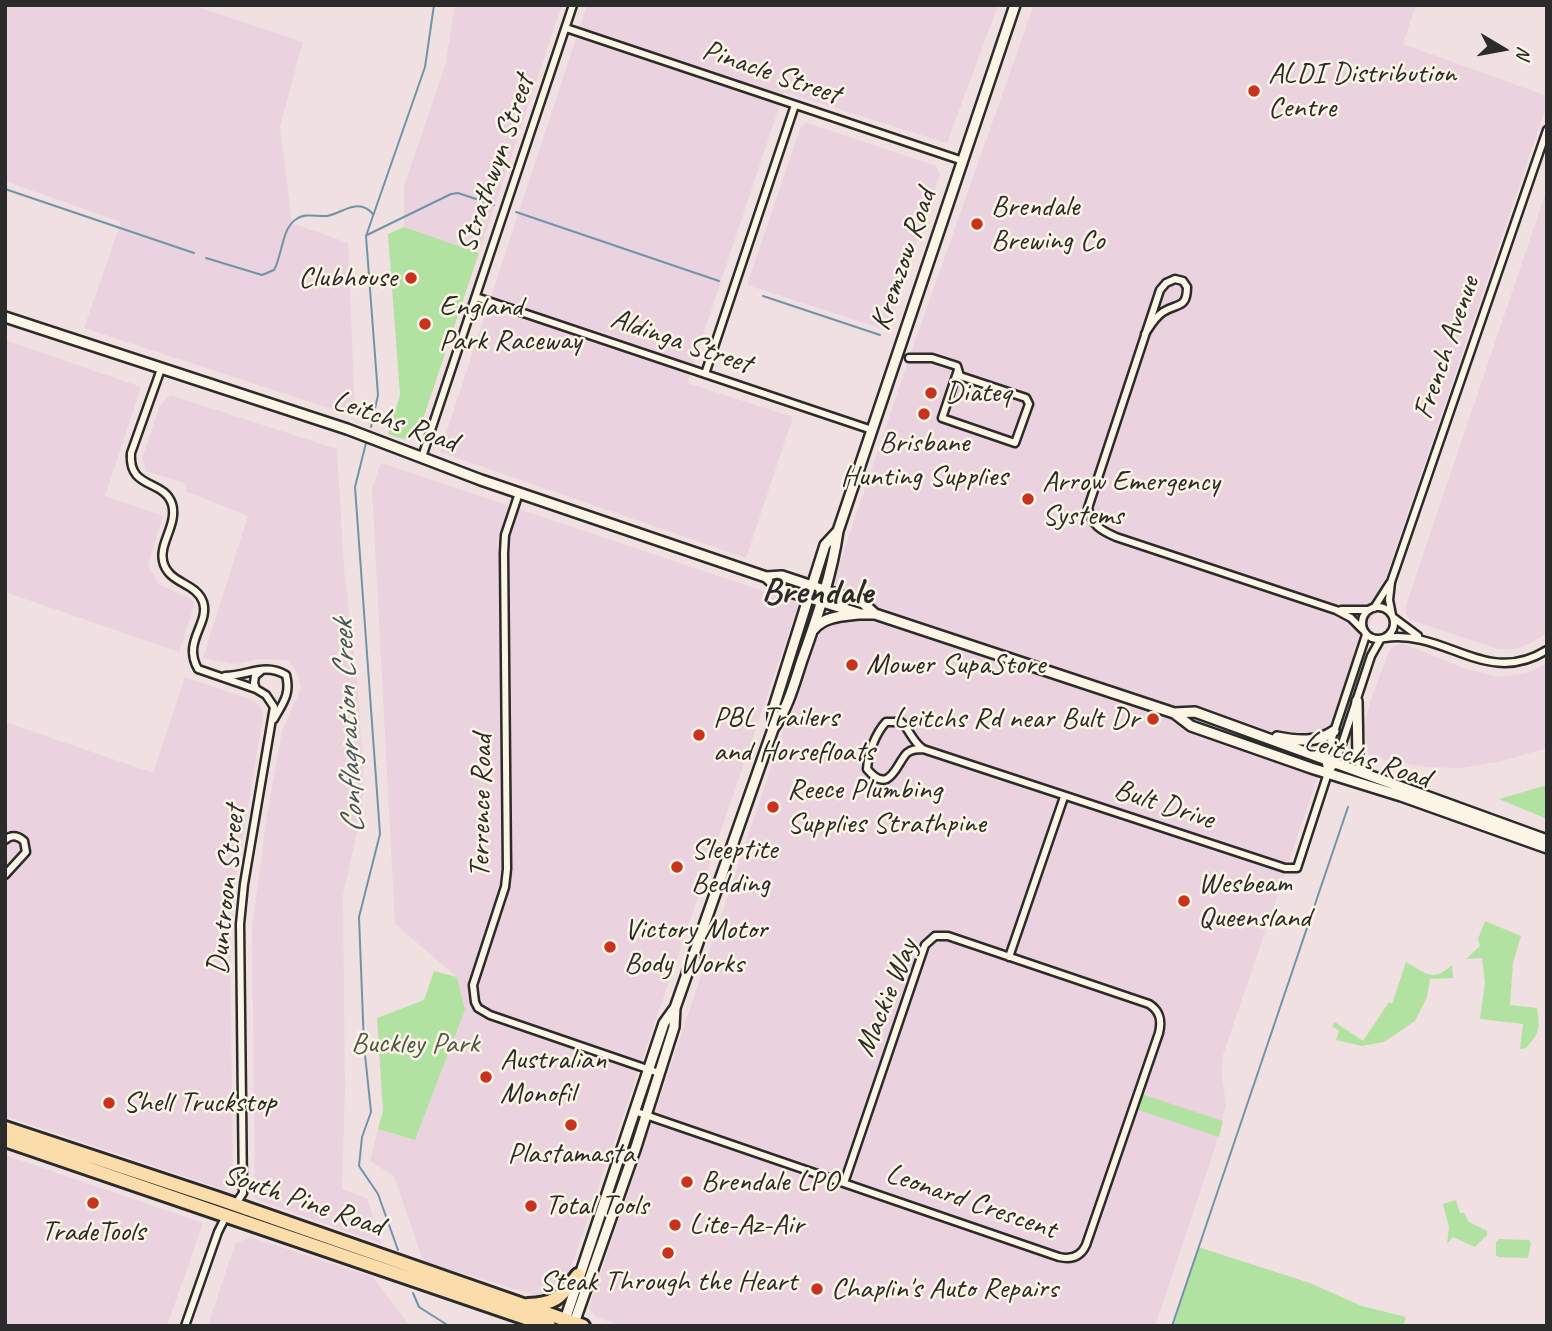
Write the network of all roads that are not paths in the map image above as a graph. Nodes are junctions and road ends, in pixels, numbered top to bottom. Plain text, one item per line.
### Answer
1 (573, 5) edge
2 (1015, 5) edge
3 (566, 28) junction
4 (795, 105) junction
5 (1547, 130) edge
6 (962, 161) junction
7 (476, 296) junction
8 (5, 317) edge
9 (1145, 334) junction
10 (909, 358) dead end
11 (161, 369) junction
12 (958, 370) junction
13 (705, 374) junction
14 (872, 430) junction
15 (422, 457) junction
16 (519, 493) junction
17 (838, 531) junction
18 (766, 577) junction
19 (1391, 582) junction
20 (813, 586) junction
21 (824, 590) junction
22 (810, 597) junction
23 (821, 601) junction
24 (1371, 609) junction
25 (1336, 610) junction
26 (861, 614) junction
27 (875, 614) junction
28 (1393, 617) junction
29 (812, 632) junction
30 (1364, 633) junction
31 (1420, 638) junction
32 (1382, 639) junction
33 (1547, 650) edge
34 (265, 668) junction
35 (219, 676) junction
36 (256, 689) junction
37 (1357, 701) junction
38 (1174, 713) junction
39 (273, 723) junction
40 (1238, 728) junction
41 (773, 729) junction
42 (1334, 731) junction
43 (923, 749) junction
44 (1325, 759) junction
45 (1336, 762) junction
46 (1328, 773) junction
47 (1369, 774) junction
48 (1064, 797) junction
49 (5, 840) edge
50 (1547, 840) edge
51 (1547, 848) edge
52 (5, 875) edge
53 (1009, 957) junction
54 (675, 1008) junction
55 (1159, 1013) joint
56 (648, 1070) junction
57 (659, 1073) junction
58 (634, 1111) junction
59 (645, 1115) junction
60 (5, 1128) edge
61 (5, 1140) edge
62 (844, 1183) junction
63 (235, 1205) junction
64 (226, 1216) junction
65 (578, 1276) junction
66 (524, 1305) junction
67 (535, 1323) edge
68 (572, 1324) edge
69 (186, 1326) edge
70 (549, 1326) edge

1 - 3 street, Strathwyn Street
2 - 6 street, Kremzow Road
3 - 4 street, Pinacle Street
3 - 7 street, Strathwyn Street
4 - 6 street, Pinacle Street
4 - 13 street
5 - 19 street, French Avenue
6 - 14 street, Kremzow Road
7 - 13 street, Aldinga Street
7 - 15 street, Strathwyn Street
8 - 11 street, Leitchs Road
9 - 9 street
9 - 25 street
10 - 12 street
11 - 15 street, Leitchs Road
11 - 35 street
12 - 12 street
13 - 14 street, Aldinga Street
14 - 17 street, Kremzow Road
15 - 16 street, Leitchs Road
16 - 18 street, Leitchs Road
16 - 56 street, Terrence Road
17 - 20 street, Kremzow Road
17 - 21 street, Kremzow Road
18 - 20 street, Leitchs Road
18 - 22 street, Leitchs Road
19 - 24 street, French Avenue
19 - 28 street, French Avenue
20 - 21 street, Leitchs Road
20 - 22 street, Kremzow Road
21 - 23 street, Kremzow Road
21 - 27 street, Leitchs Road
22 - 23 street, Leitchs Road
22 - 41 street, Kremzow Road
23 - 26 street, Leitchs Road
23 - 29 street, Kremzow Road
24 - 25 street
24 - 28 street
24 - 30 street
25 - 30 street
26 - 27 street, Leitchs Road
26 - 29 street
27 - 38 street, Leitchs Road
28 - 31 street
28 - 32 street
29 - 41 street, Kremzow Road
30 - 32 street
30 - 42 street
31 - 32 street
31 - 33 street
32 - 37 street
34 - 35 street
34 - 36 street
34 - 39 street
35 - 36 street
36 - 39 street, Duntroon Street
37 - 45 street
37 - 47 street
38 - 40 street, Leitchs Road
38 - 46 street, Leitchs Road
39 - 63 street, Duntroon Street
40 - 42 street
40 - 44 street, Leitchs Road
41 - 54 street, Kremzow Road
42 - 44 street
43 - 43 street
43 - 48 street, Bult Drive
44 - 45 street, Leitchs Road
44 - 46 street
45 - 46 street
45 - 47 street, Leitchs Road
46 - 48 street, Bult Drive
46 - 51 street, Leitchs Road
47 - 50 street, Leitchs Road
48 - 53 street
49 - 52 street
53 - 55 street, Mackie Way
53 - 62 street, Mackie Way
54 - 56 street, Kremzow Road
54 - 57 street, Kremzow Road
55 - 62 street, Leonard Crescent
56 - 57 street, Terrence Road
56 - 58 street, Kremzow Road
57 - 59 street, Kremzow Road
58 - 59 street, Leonard Crescent
58 - 65 street, Kremzow Road
59 - 62 street, Leonard Crescent
59 - 68 street, Kremzow Road
60 - 63 highway, South Pine Road
61 - 64 highway, South Pine Road
63 - 64 street
63 - 66 highway, South Pine Road
64 - 67 highway, South Pine Road
64 - 69 street
65 - 66 highway
65 - 68 street, Kremzow Road
66 - 68 highway, South Pine Road
67 - 70 highway, South Pine Road

